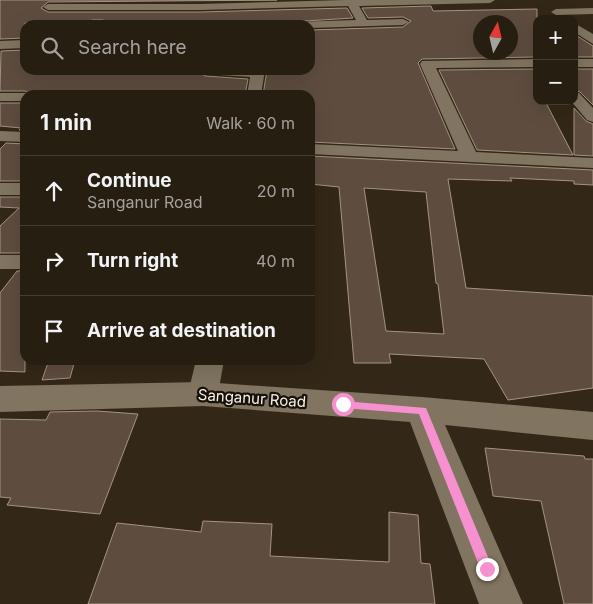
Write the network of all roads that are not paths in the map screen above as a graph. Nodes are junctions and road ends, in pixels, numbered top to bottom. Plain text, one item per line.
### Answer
1 (223, 0) edge
2 (490, 0) edge
3 (350, 2) edge
4 (235, 6) junction
5 (48, 7) dead end
6 (593, 11) edge
7 (556, 12) edge
8 (254, 19) dead end
9 (402, 22) dead end
10 (363, 23) junction
11 (315, 24) edge
12 (578, 29) edge
13 (593, 40) edge
14 (20, 44) edge
15 (0, 45) edge
16 (533, 63) edge
17 (578, 63) edge
18 (593, 63) edge
19 (256, 75) edge
20 (255, 90) edge
21 (0, 97) edge
22 (20, 97) edge
23 (583, 102) edge
24 (593, 117) edge
25 (0, 136) edge
26 (20, 137) edge
27 (315, 149) edge
28 (469, 155) junction
29 (593, 163) edge
30 (0, 189) edge
31 (20, 189) edge
32 (0, 262) edge
33 (20, 262) edge
34 (209, 365) edge
35 (203, 394) junction
36 (0, 399) edge
37 (422, 410) junction
38 (593, 426) edge
39 (501, 604) edge

1 - 4 street
2 - 3 street
3 - 4 street
3 - 10 street
4 - 5 street
4 - 8 street
6 - 7 street
9 - 10 street
10 - 11 street
12 - 13 street
14 - 15 street
16 - 28 street
17 - 18 street
19 - 20 street
21 - 22 street
23 - 24 street
25 - 26 street
27 - 28 street
28 - 29 street
30 - 31 street
32 - 33 street
34 - 35 street
35 - 36 main road, Sanganur Road
35 - 37 main road, Sanganur Road
37 - 38 main road, Sanganur Road
37 - 39 main road

